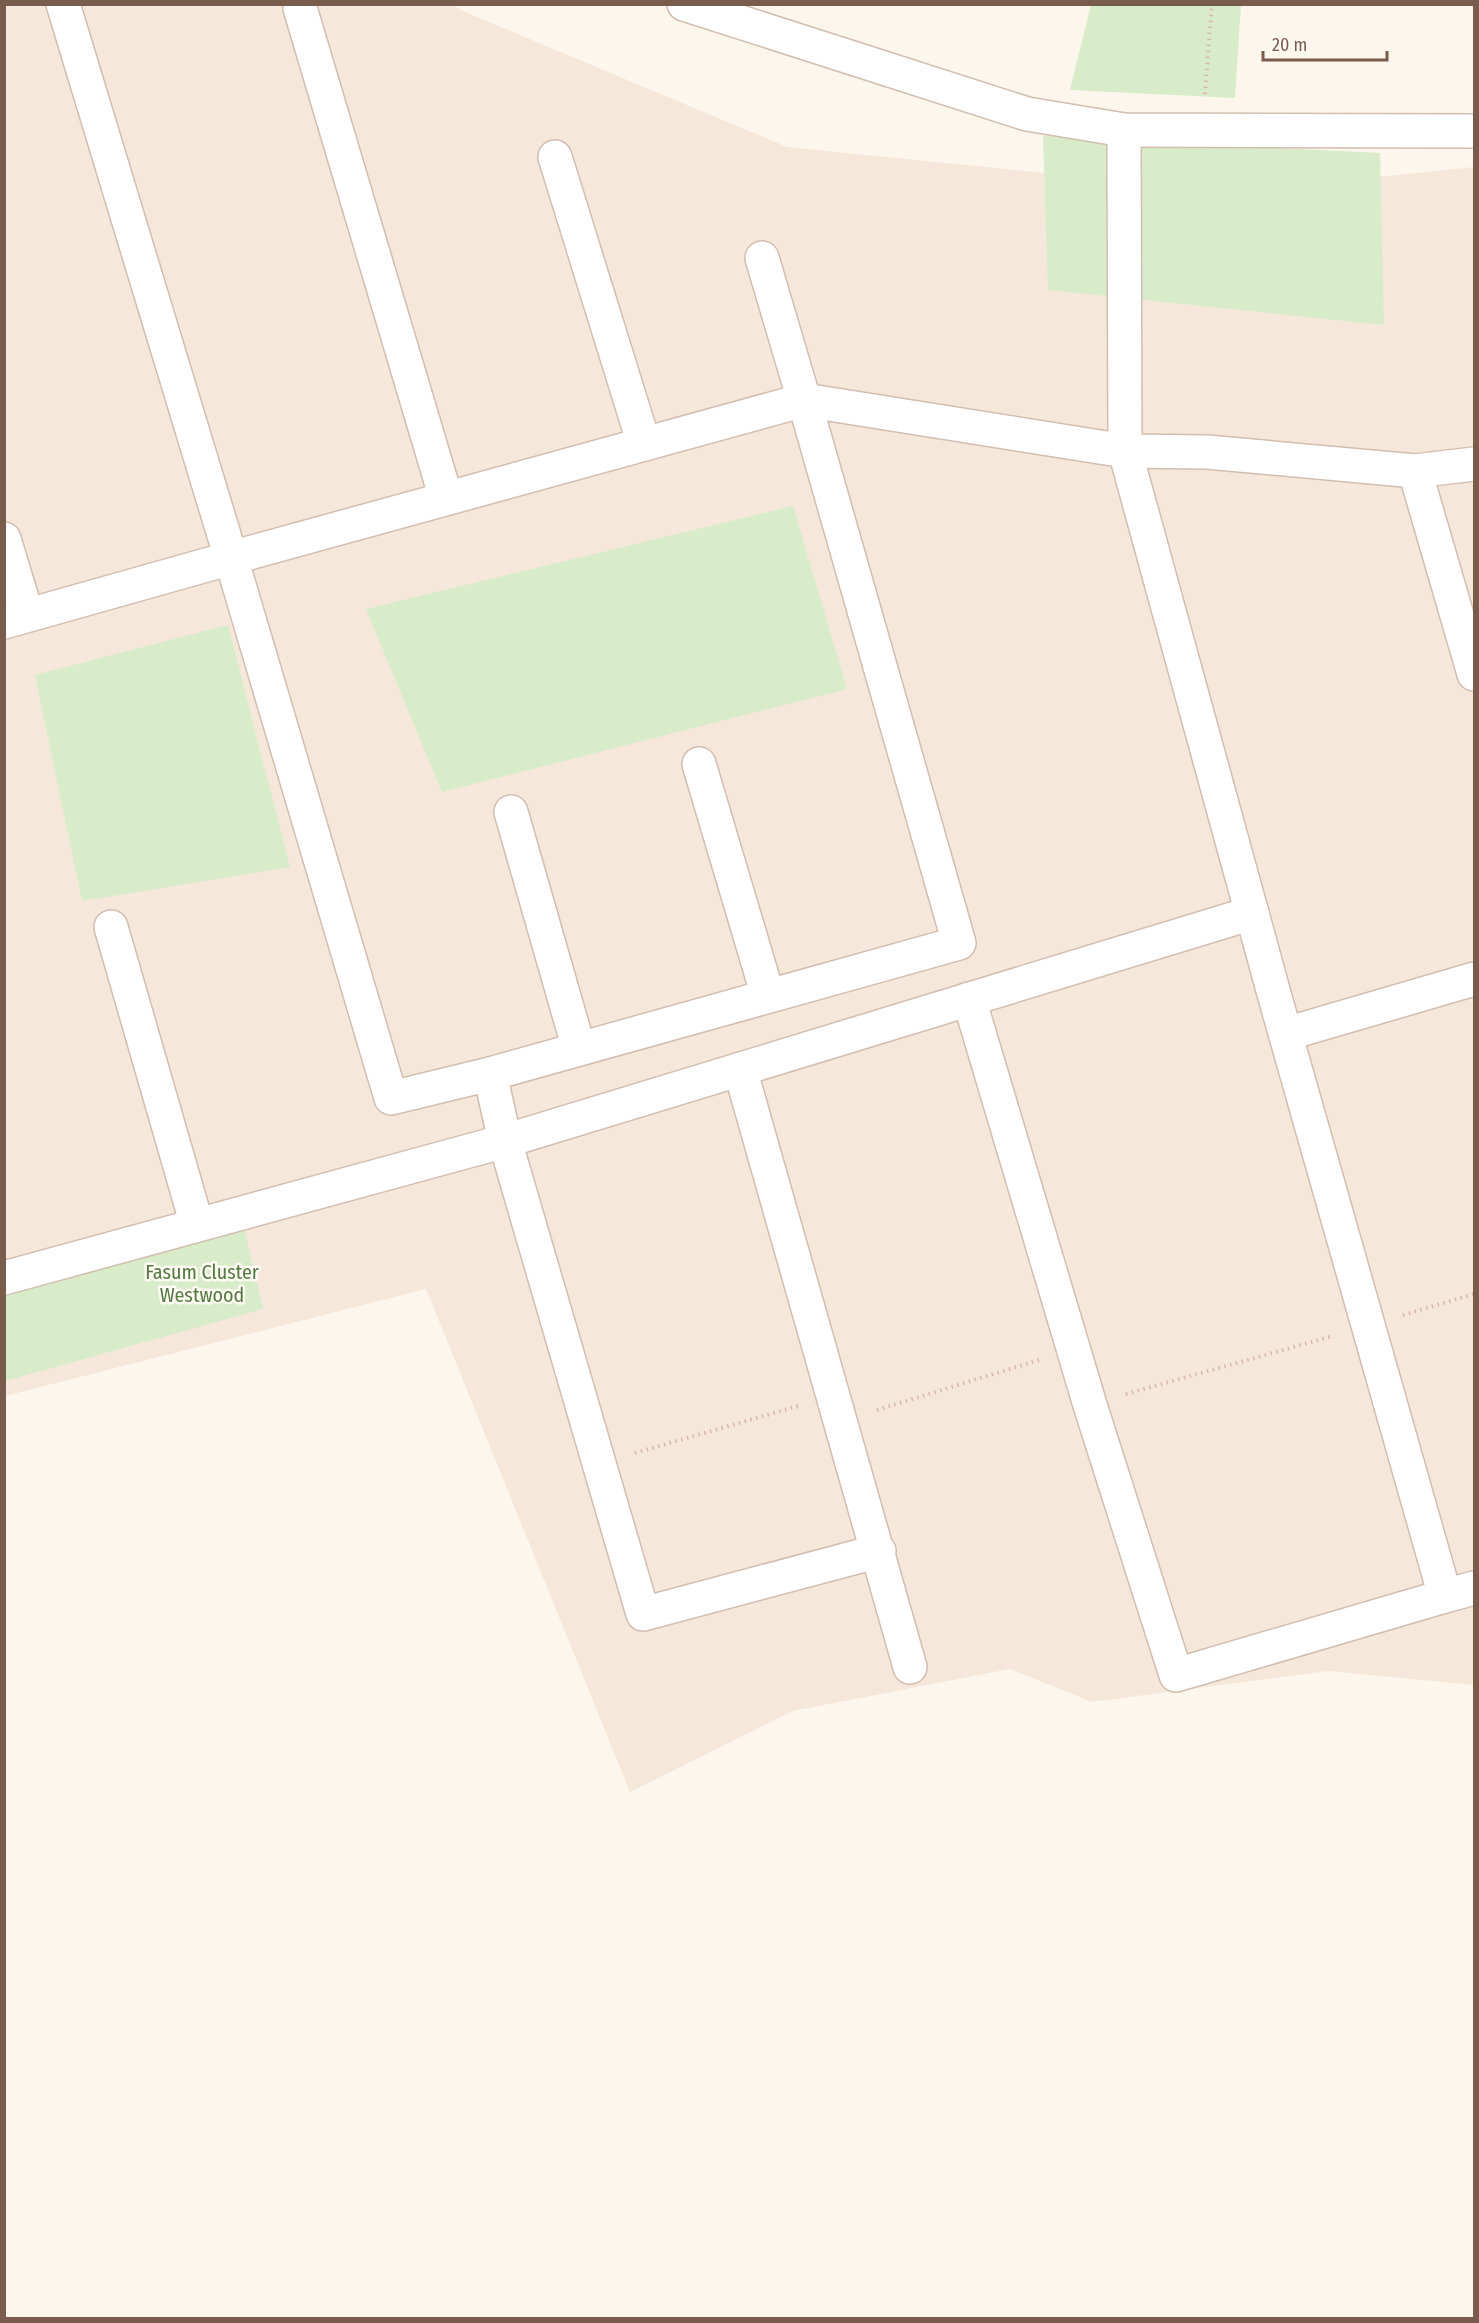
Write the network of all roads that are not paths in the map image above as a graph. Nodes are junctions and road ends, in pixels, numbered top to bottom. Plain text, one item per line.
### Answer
1 (63, 4) edge
2 (684, 4) edge
3 (300, 8) dead end
4 (1124, 130) junction
5 (1474, 131) edge
6 (555, 157) dead end
7 (762, 258) dead end
8 (804, 400) junction
9 (644, 444) junction
10 (1125, 451) junction
11 (1474, 464) edge
12 (1415, 471) junction
13 (446, 498) junction
14 (4, 539) edge
15 (231, 558) junction
16 (16, 618) edge
17 (1474, 674) edge
18 (699, 764) dead end
19 (511, 812) dead end
20 (1252, 913) junction
21 (111, 927) dead end
22 (1474, 979) edge
23 (768, 996) junction
24 (969, 999) junction
25 (1286, 1034) junction
26 (579, 1049) junction
27 (740, 1069) junction
28 (490, 1074) junction
29 (506, 1141) junction
30 (197, 1225) junction
31 (4, 1278) edge
32 (879, 1551) junction
33 (1460, 1592) edge
34 (910, 1667) dead end

1 - 15 street
2 - 4 street
3 - 13 street
4 - 5 street
4 - 10 street
6 - 9 street
7 - 8 street
8 - 9 street
8 - 10 street
8 - 23 street
9 - 13 street
10 - 12 street
10 - 20 street
11 - 12 street
12 - 17 street
13 - 15 street
14 - 16 street
15 - 16 street
15 - 28 street
18 - 23 street
19 - 26 street
20 - 24 street
20 - 25 street
21 - 30 street
22 - 25 street
23 - 26 street
24 - 27 street
24 - 33 street
25 - 33 street
26 - 28 street
27 - 29 street
27 - 32 street
28 - 29 street
29 - 30 street
29 - 32 street
30 - 31 street
32 - 34 street

